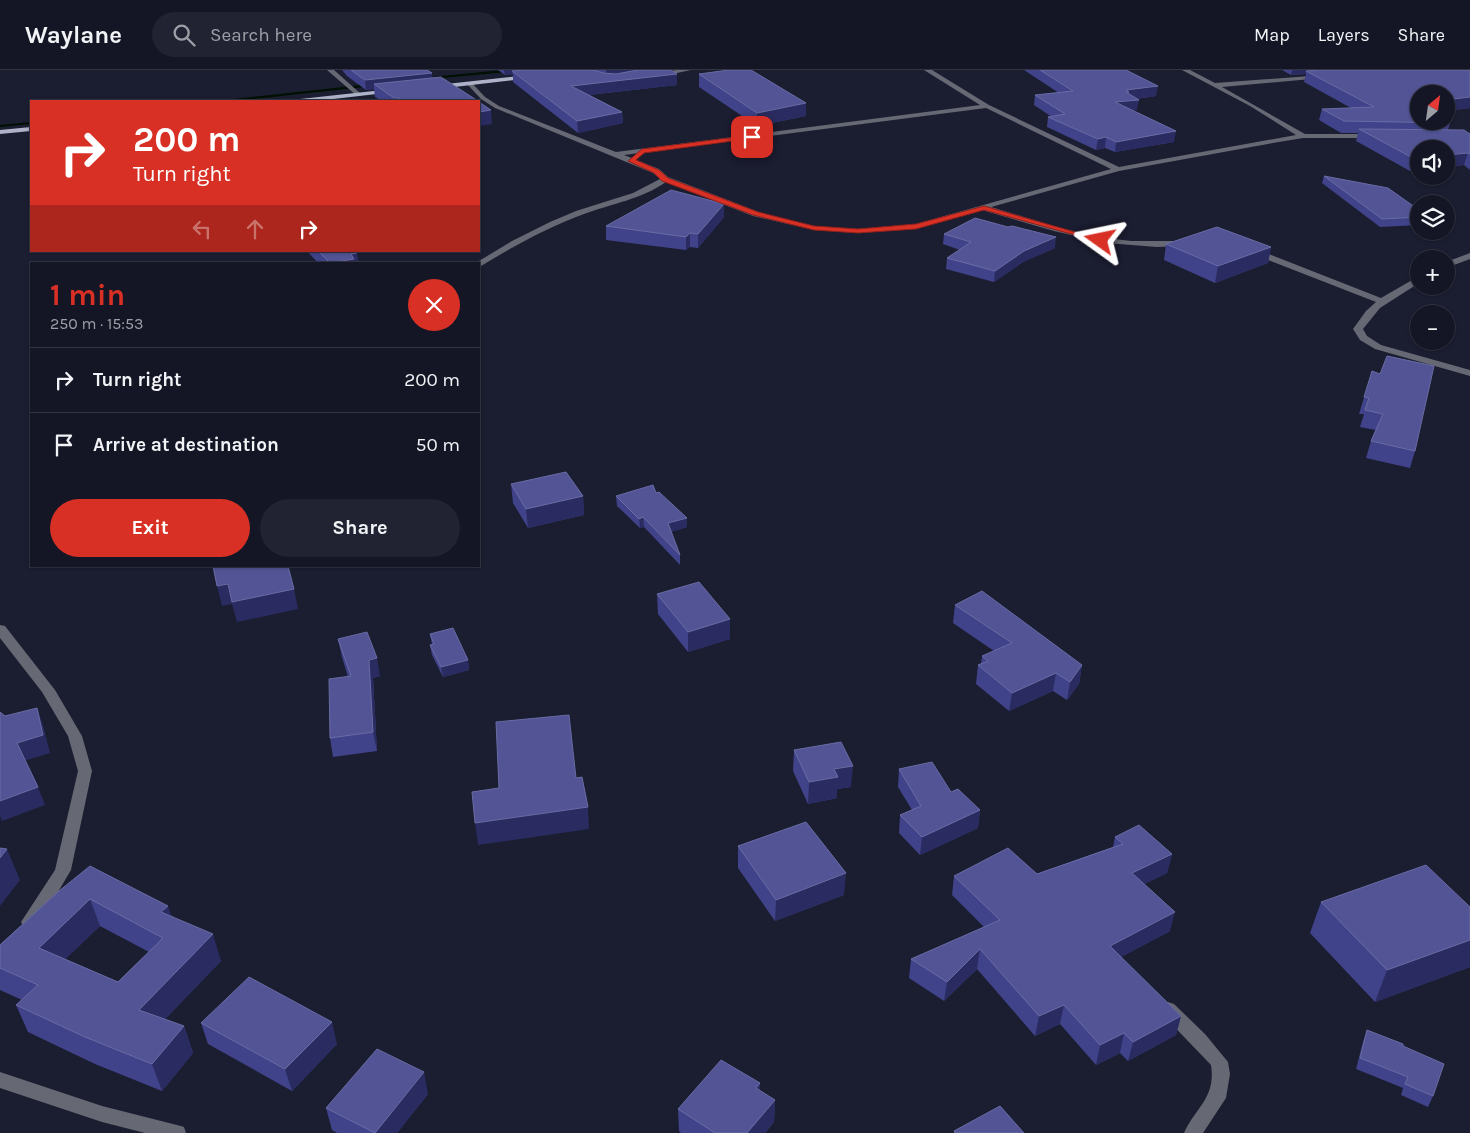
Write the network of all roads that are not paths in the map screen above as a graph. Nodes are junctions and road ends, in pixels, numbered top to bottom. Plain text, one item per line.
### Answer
1 (330, 70) edge
2 (688, 70) edge
3 (927, 70) edge
4 (1185, 70) edge
5 (538, 76) edge
6 (651, 76) edge
7 (1330, 76) edge
8 (468, 83) junction
9 (1216, 85) junction
10 (432, 87) edge
11 (396, 91) edge
12 (359, 95) junction
13 (310, 100) edge
14 (987, 106) junction
15 (30, 129) edge
16 (0, 132) edge
17 (1302, 136) junction
18 (1383, 137) edge
19 (642, 151) junction
20 (614, 154) junction
21 (631, 161) junction
22 (1118, 169) junction
23 (665, 179) junction
24 (984, 208) junction
25 (1188, 243) edge
26 (1241, 247) edge
27 (1470, 256) edge
28 (1455, 262) edge
29 (480, 263) edge
30 (1410, 284) edge
31 (1382, 301) junction
32 (1470, 373) edge
33 (0, 629) edge
34 (22, 930) edge
35 (1158, 999) edge
36 (0, 1080) edge
37 (177, 1133) edge
38 (1193, 1133) edge

1 - 12 street
2 - 6 street
3 - 14 street
4 - 9 street
5 - 8 main road
7 - 9 street
8 - 10 main road
8 - 20 street
9 - 17 street
11 - 12 main road
12 - 13 main road
14 - 19 street
14 - 22 street
15 - 16 main road
17 - 18 street
17 - 22 street
19 - 20 street
19 - 21 street
20 - 21 street
21 - 23 street
22 - 24 street
23 - 24 street
23 - 29 street
24 - 25 street
26 - 31 street
27 - 28 street
30 - 31 street
31 - 32 street
33 - 34 street
35 - 38 street
36 - 37 street

